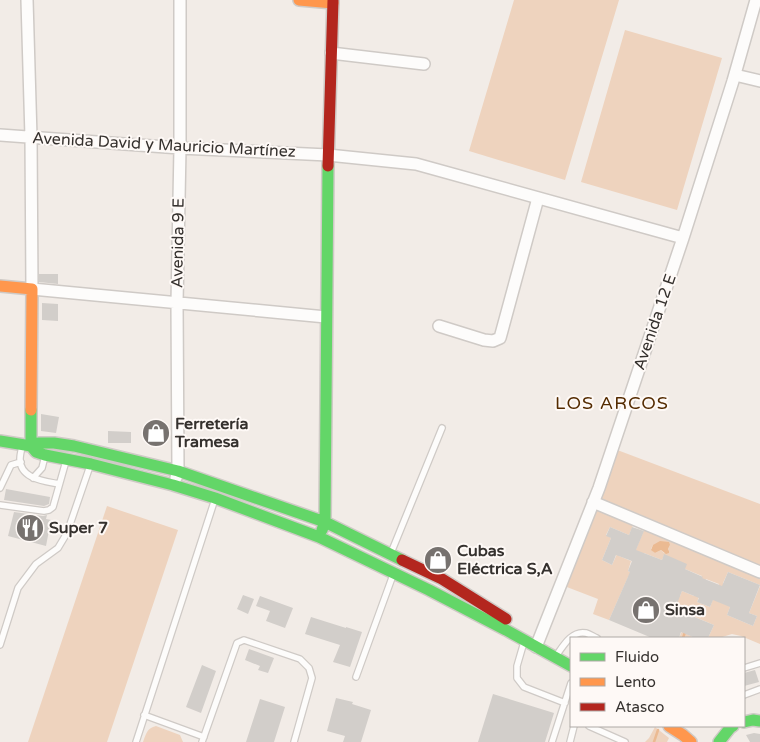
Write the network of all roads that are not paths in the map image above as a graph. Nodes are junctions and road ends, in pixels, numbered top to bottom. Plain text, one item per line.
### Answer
1 (27, 0) edge
2 (180, 0) edge
3 (300, 0) edge
4 (756, 0) edge
5 (333, 1) edge
6 (754, 27) edge
7 (331, 53) junction
8 (424, 64) dead end
9 (735, 75) junction
10 (760, 81) edge
11 (0, 135) edge
12 (31, 137) junction
13 (180, 148) junction
14 (328, 155) junction
15 (538, 198) junction
16 (683, 238) junction
17 (0, 286) edge
18 (32, 289) junction
19 (177, 303) junction
20 (326, 317) junction
21 (439, 326) dead end
22 (442, 428) dead end
23 (0, 441) edge
24 (26, 445) junction
25 (45, 455) junction
26 (67, 459) junction
27 (20, 462) junction
28 (91, 464) junction
29 (178, 471) junction
30 (33, 478) junction
31 (59, 484) junction
32 (173, 485) junction
33 (220, 485) junction
34 (0, 488) edge
35 (215, 498) junction
36 (593, 502) junction
37 (0, 505) edge
38 (325, 522) junction
39 (319, 537) junction
40 (390, 554) junction
41 (394, 572) junction
42 (760, 572) edge
43 (571, 637) edge
44 (596, 637) edge
45 (570, 639) edge
46 (525, 640) junction
47 (537, 643) junction
48 (0, 645) edge
49 (557, 655) junction
50 (570, 660) edge
51 (760, 663) edge
52 (570, 665) edge
53 (745, 668) edge
54 (356, 677) dead end
55 (570, 686) edge
56 (760, 689) edge
57 (745, 695) edge
58 (565, 704) junction
59 (144, 715) junction
60 (574, 727) edge
61 (591, 727) edge
62 (671, 727) edge
63 (732, 727) edge
64 (203, 740) edge
65 (136, 742) edge
66 (294, 742) edge
67 (552, 742) edge
68 (570, 742) edge
69 (624, 742) edge
70 (691, 742) edge
71 (719, 742) edge

1 - 12 street
2 - 13 street, Avenida 9 E
3 - 5 main road
4 - 6 street, Avenida 12 E
5 - 7 main road
6 - 9 street, Avenida 12 E
7 - 8 street
7 - 14 main road
9 - 10 street
9 - 16 street, Avenida 12 E
11 - 12 street, Avenida David y Mauricio Martínez
12 - 13 street, Avenida David y Mauricio Martínez
12 - 18 street
13 - 14 street, Avenida David y Mauricio Martínez
13 - 19 street, Avenida 9 E
14 - 15 street, Avenida David y Mauricio Martínez
14 - 20 main road
15 - 16 street, Avenida David y Mauricio Martínez
15 - 21 street
16 - 36 street, Avenida 12 E
17 - 18 main road
18 - 19 street
18 - 24 main road
19 - 20 street
19 - 29 street, Avenida 9 E
20 - 38 main road
22 - 40 lane
23 - 24 main road
24 - 25 main road
24 - 27 lane
24 - 29 main road
25 - 26 main road
25 - 30 lane
26 - 28 main road
26 - 31 lane
27 - 30 lane
27 - 34 lane
28 - 32 main road
28 - 48 lane
29 - 32 street, Avenida 9 E
29 - 33 main road
30 - 31 lane
31 - 37 lane
32 - 35 main road
33 - 35 lane
33 - 38 main road
35 - 39 main road
35 - 59 lane
36 - 42 street
36 - 47 street, Avenida 12 E
38 - 39 main road
38 - 40 main road
39 - 41 main road
40 - 41 lane
40 - 47 main road
41 - 46 main road
41 - 54 lane
43 - 44 lane
45 - 49 lane
46 - 47 main road
46 - 58 lane
47 - 49 main road
49 - 50 main road
49 - 52 main road
51 - 53 lane
55 - 58 lane
56 - 57 lane
58 - 67 lane
59 - 64 lane
59 - 65 lane
60 - 68 lane
61 - 69 lane
62 - 70 main road
63 - 71 main road
64 - 66 lane

